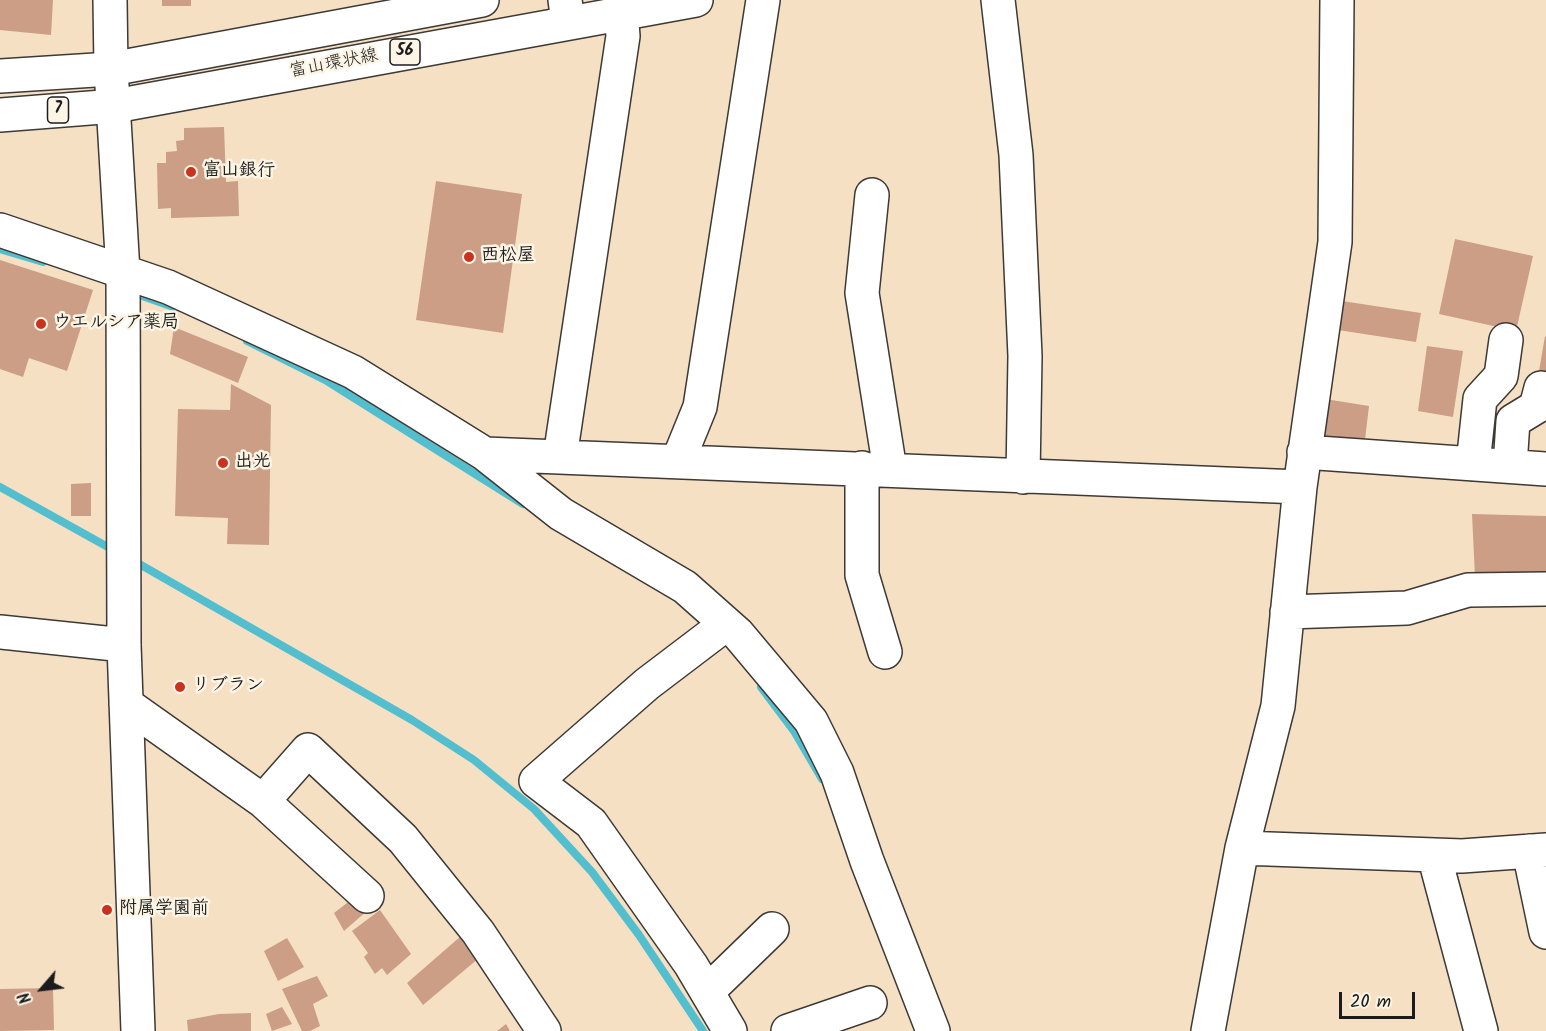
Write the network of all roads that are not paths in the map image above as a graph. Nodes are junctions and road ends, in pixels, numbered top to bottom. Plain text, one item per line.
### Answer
1 (110, 0) edge
2 (482, 0) edge
3 (696, 0) edge
4 (763, 0) edge
5 (998, 0) edge
6 (1337, 0) edge
7 (417, 5) edge
8 (566, 11) edge
9 (621, 12) junction
10 (426, 48) junction
11 (111, 69) junction
12 (0, 76) edge
13 (115, 106) junction
14 (0, 115) edge
15 (872, 195) dead end
16 (0, 230) edge
17 (123, 273) junction
18 (1506, 340) dead end
19 (1541, 388) dead end
20 (1304, 452) junction
21 (484, 454) junction
22 (560, 457) junction
23 (678, 461) junction
24 (1473, 464) junction
25 (1510, 466) junction
26 (876, 469) junction
27 (1546, 469) edge
28 (1023, 477) junction
29 (1300, 487) junction
30 (1546, 589) edge
31 (1287, 612) junction
32 (720, 629) junction
33 (0, 632) edge
34 (124, 645) junction
35 (885, 652) dead end
36 (126, 704) junction
37 (263, 801) junction
38 (1242, 848) junction
39 (1538, 851) edge
40 (1434, 855) junction
41 (367, 896) dead end
42 (772, 929) dead end
43 (1546, 932) edge
44 (707, 992) junction
45 (870, 1003) dead end
46 (138, 1031) edge
47 (543, 1031) edge
48 (730, 1031) edge
49 (788, 1031) edge
50 (933, 1031) edge
51 (1208, 1031) edge
52 (1481, 1031) edge

1 - 11 street
2 - 7 street, 56
3 - 9 street, 富山環状線 / 56
4 - 23 street
5 - 28 street
6 - 20 street
7 - 10 street
7 - 11 street, 56
8 - 9 street, 富山環状線 / 56
8 - 10 street, 富山環状線 / 56
9 - 22 street
10 - 13 street, 富山環状線 / 56
11 - 12 street, 7
11 - 13 street
13 - 14 street, 7
13 - 17 street
15 - 26 street
16 - 17 street
17 - 21 street
17 - 34 street
18 - 24 street
19 - 25 street
20 - 24 street
20 - 29 street
21 - 22 street
21 - 32 street
22 - 23 street
23 - 26 street
24 - 25 street
25 - 27 street
26 - 28 street
26 - 35 street
28 - 29 street
29 - 31 street
30 - 31 street
31 - 38 street
32 - 44 street
32 - 50 street
33 - 34 street
34 - 36 street
36 - 37 street
36 - 46 street
37 - 41 street
37 - 47 street
38 - 40 street
38 - 51 street
39 - 40 street
39 - 43 street
40 - 52 street
42 - 44 street
44 - 48 street
45 - 49 street

